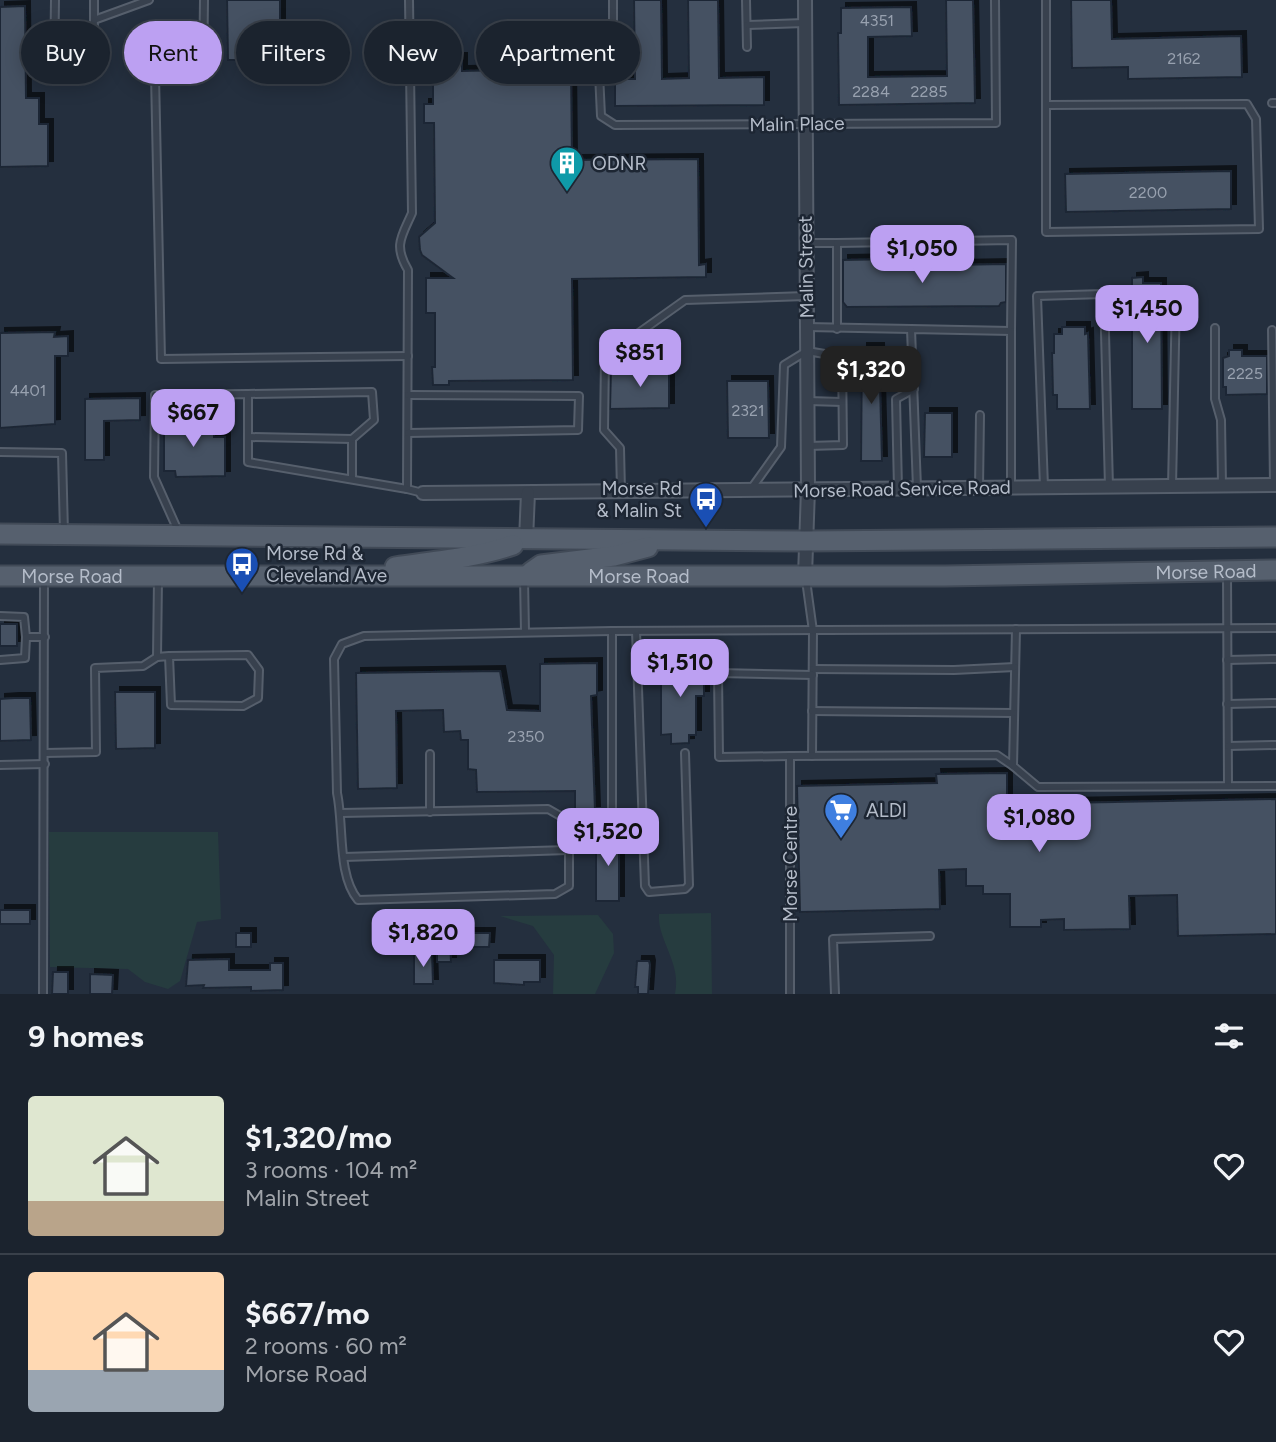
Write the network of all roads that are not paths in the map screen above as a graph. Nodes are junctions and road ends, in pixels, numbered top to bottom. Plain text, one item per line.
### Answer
1 (55, 0) edge
2 (94, 0) edge
3 (149, 0) edge
4 (204, 0) edge
5 (409, 0) edge
6 (613, 0) edge
7 (746, 0) edge
8 (805, 0) edge
9 (995, 0) edge
10 (1046, 0) edge
11 (94, 20) junction
12 (804, 23) junction
13 (747, 25) junction
14 (747, 47) dead end
15 (1048, 105) junction
16 (805, 123) junction
17 (806, 243) junction
18 (837, 243) junction
19 (806, 296) junction
20 (1176, 298) dead end
21 (807, 327) junction
22 (1215, 328) dead end
23 (837, 329) junction
24 (911, 329) junction
25 (1272, 330) dead end
26 (1011, 331) junction
27 (807, 351) junction
28 (408, 356) junction
29 (914, 388) junction
30 (248, 394) junction
31 (408, 395) junction
32 (808, 401) junction
33 (842, 402) junction
34 (981, 415) dead end
35 (408, 433) junction
36 (248, 437) junction
37 (352, 439) junction
38 (808, 446) junction
39 (0, 452) edge
40 (352, 479) junction
41 (1222, 485) junction
42 (1275, 485) edge
43 (1108, 486) junction
44 (1172, 486) junction
45 (1044, 487) junction
46 (917, 488) junction
47 (979, 488) junction
48 (1011, 488) junction
49 (407, 489) junction
50 (808, 489) junction
51 (898, 489) junction
52 (750, 490) junction
53 (621, 492) junction
54 (528, 493) junction
55 (423, 494) joint
56 (0, 534) edge
57 (64, 535) junction
58 (180, 536) junction
59 (1276, 537) edge
60 (526, 540) junction
61 (672, 540) junction
62 (805, 541) junction
63 (1227, 570) junction
64 (1276, 570) edge
65 (0, 576) edge
66 (44, 576) junction
67 (342, 576) junction
68 (805, 576) junction
69 (158, 577) junction
70 (524, 577) junction
71 (0, 616) edge
72 (1227, 628) junction
73 (1276, 628) edge
74 (1016, 629) junction
75 (612, 631) junction
76 (636, 631) junction
77 (813, 631) junction
78 (524, 632) junction
79 (45, 636) junction
80 (26, 637) junction
81 (169, 656) junction
82 (157, 657) junction
83 (1276, 659) edge
84 (0, 660) edge
85 (1227, 660) junction
86 (1015, 667) junction
87 (813, 672) junction
88 (1227, 704) junction
89 (1276, 704) edge
90 (812, 711) junction
91 (1014, 713) junction
92 (1276, 745) edge
93 (1228, 746) junction
94 (45, 753) junction
95 (685, 753) dead end
96 (430, 754) dead end
97 (790, 756) junction
98 (812, 756) junction
99 (45, 764) junction
100 (0, 765) edge
101 (1013, 766) junction
102 (1228, 786) junction
103 (1276, 786) edge
104 (430, 812) junction
105 (341, 813) junction
106 (569, 821) junction
107 (568, 850) junction
108 (344, 857) junction
109 (930, 936) dead end
110 (43, 994) edge
111 (790, 994) edge
112 (835, 994) edge

1 - 11 lane
2 - 11 lane
3 - 11 lane
4 - 28 lane
5 - 28 lane
6 - 16 lane, Malin Place
7 - 13 lane
8 - 12 street, Malin Street
9 - 16 lane, Malin Place
10 - 15 lane
12 - 13 lane
12 - 16 street, Malin Street
13 - 14 lane
15 - 15 lane
16 - 17 street, Malin Street
17 - 18 lane
17 - 19 street, Malin Street
18 - 23 lane
18 - 26 lane
19 - 21 street, Malin Street
19 - 53 lane
20 - 44 lane
21 - 23 lane
21 - 27 street, Malin Street
22 - 41 lane
23 - 24 lane
24 - 26 lane
24 - 29 lane
25 - 42 lane
26 - 48 lane
27 - 32 street, Malin Street
27 - 33 lane
27 - 52 lane
28 - 31 lane
29 - 46 lane
29 - 51 lane
30 - 36 lane
30 - 37 lane
30 - 58 lane
31 - 35 lane
31 - 35 lane
32 - 33 lane
32 - 38 street, Malin Street
33 - 38 lane
34 - 47 lane
35 - 49 lane
36 - 37 lane
36 - 40 lane
37 - 40 lane
38 - 50 street, Malin Street
39 - 57 lane
40 - 49 lane
41 - 42 street, Morse Road Service Road
41 - 44 street, Morse Road Service Road
43 - 44 street, Morse Road Service Road
43 - 45 street, Morse Road Service Road
43 - 45 lane
45 - 48 street, Morse Road Service Road
46 - 47 street, Morse Road Service Road
46 - 51 street, Morse Road Service Road
47 - 48 street, Morse Road Service Road
49 - 55 lane
50 - 51 street, Morse Road Service Road
50 - 52 street, Morse Road Service Road
50 - 62 street, Malin Street
52 - 53 street, Morse Road Service Road
53 - 54 street, Morse Road Service Road
54 - 55 street, Morse Road Service Road
54 - 60 street
56 - 57 main road, Morse Road
57 - 58 main road, Morse Road
58 - 60 main road, Morse Road
59 - 62 main road, Morse Road
60 - 61 main road, Morse Road
60 - 67 main road
61 - 62 main road, Morse Road
61 - 70 main road
62 - 68 street, Malin Street
63 - 64 main road, Morse Road
63 - 68 main road, Morse Road
63 - 72 lane
65 - 66 main road, Morse Road
66 - 69 main road, Morse Road
66 - 79 lane
67 - 69 main road, Morse Road
67 - 70 main road, Morse Road
68 - 70 main road, Morse Road
68 - 77 lane
69 - 82 lane
70 - 78 lane
71 - 80 lane
72 - 73 lane
72 - 74 lane
72 - 85 lane
74 - 77 lane
74 - 86 lane
75 - 76 lane
75 - 78 lane
75 - 106 lane
76 - 77 lane
76 - 95 lane
77 - 87 lane
78 - 105 lane
79 - 80 lane
79 - 94 lane
80 - 84 lane
81 - 81 lane
81 - 82 lane
82 - 94 lane
83 - 85 lane
85 - 88 lane
86 - 87 lane
86 - 91 lane
87 - 90 lane
87 - 97 lane
88 - 89 lane
88 - 93 lane
90 - 91 lane
90 - 98 lane
91 - 101 lane
92 - 93 lane
93 - 102 lane
94 - 99 lane
96 - 104 lane
97 - 98 lane
97 - 111 lane, Morse Centre
98 - 101 lane
99 - 100 lane
99 - 110 lane
101 - 102 lane
102 - 103 lane
104 - 105 lane
104 - 106 lane
105 - 108 lane
106 - 107 lane
107 - 108 lane
107 - 108 lane
109 - 112 lane

